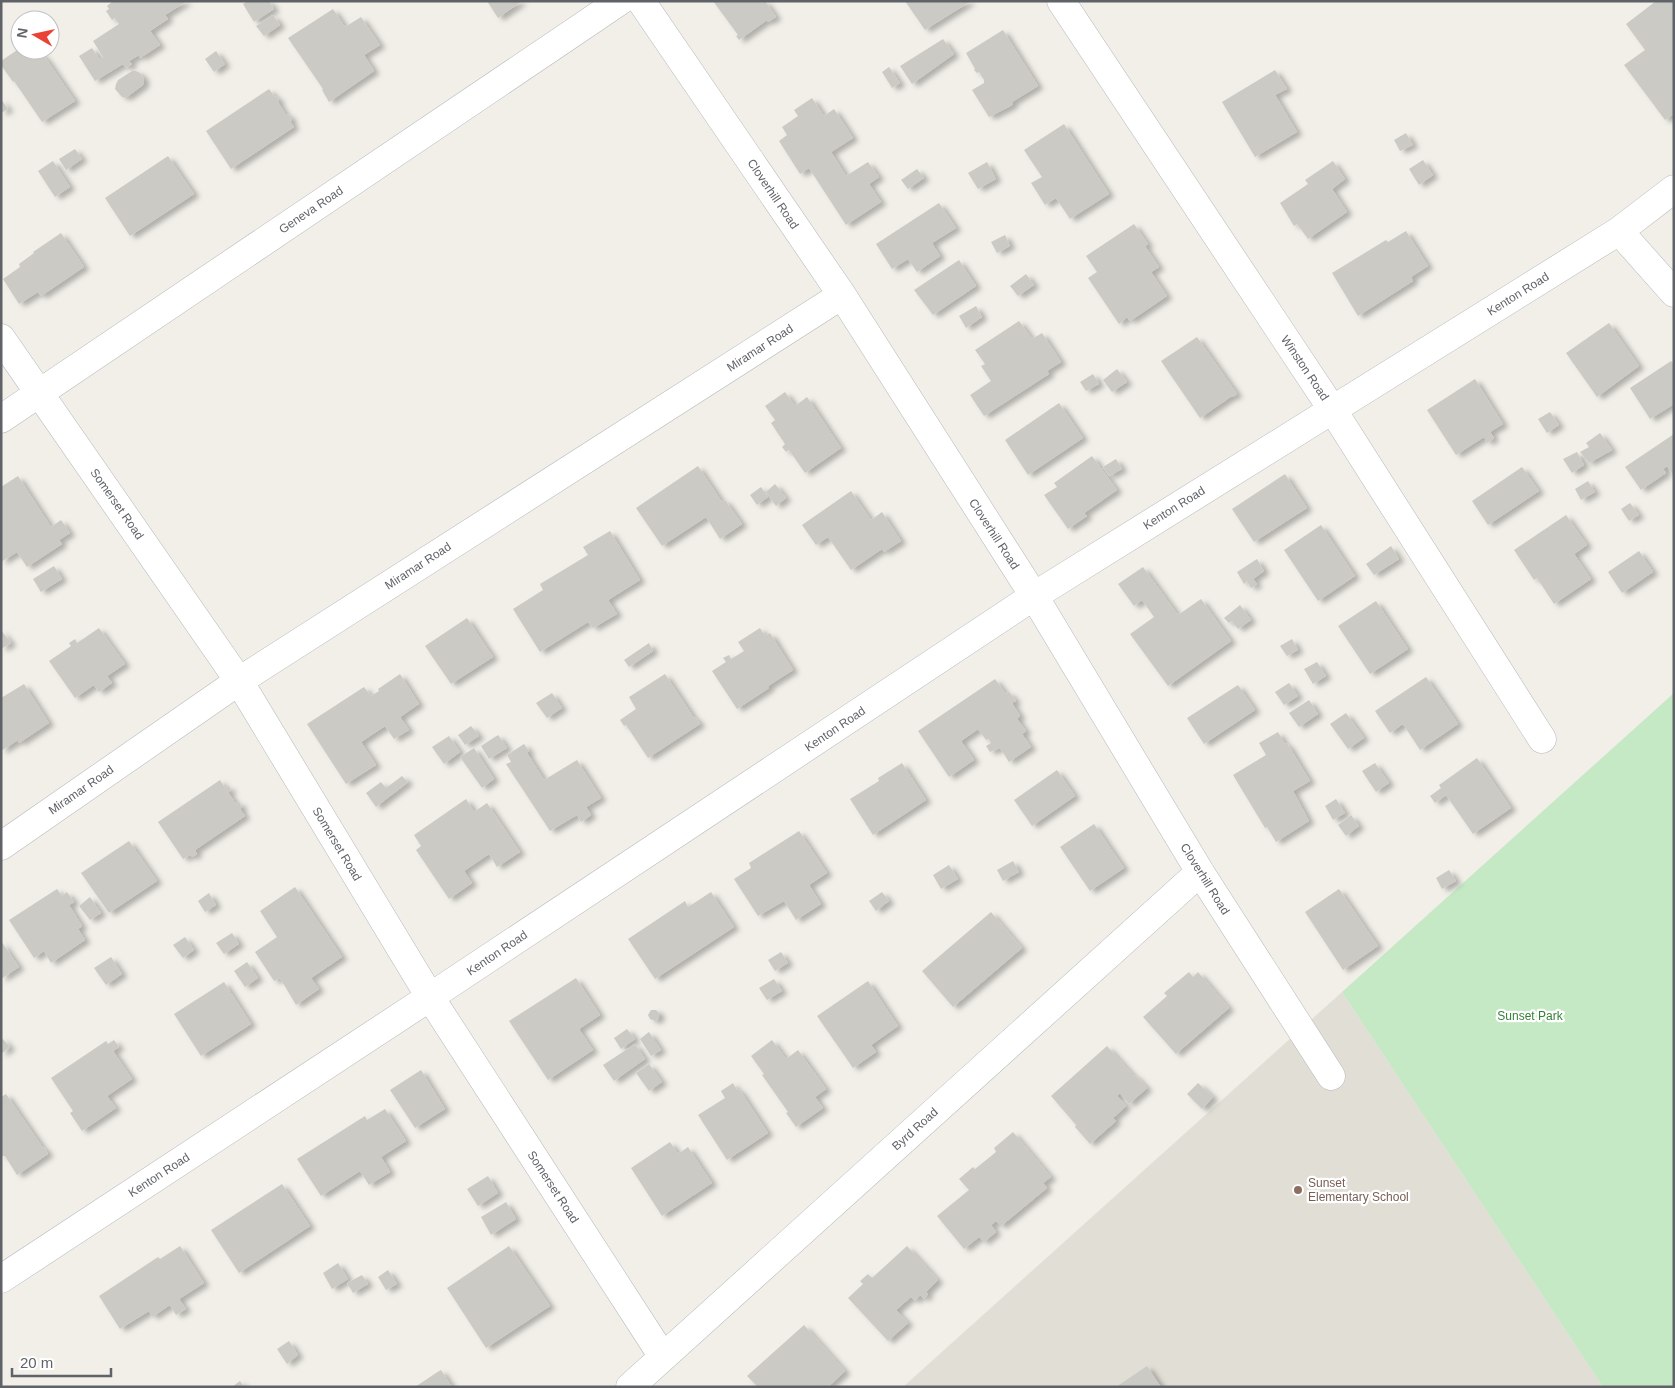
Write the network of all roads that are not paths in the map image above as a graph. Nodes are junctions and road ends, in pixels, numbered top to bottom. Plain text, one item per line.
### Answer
1 (620, 1) edge
2 (641, 1) edge
3 (1061, 1) edge
4 (1674, 189) edge
5 (1619, 231) junction
6 (1674, 293) edge
7 (842, 296) junction
8 (1, 338) edge
9 (40, 393) junction
10 (1332, 409) junction
11 (1, 419) edge
12 (1034, 596) junction
13 (239, 681) junction
14 (1542, 740) dead end
15 (1, 846) edge
16 (1200, 872) junction
17 (430, 998) junction
18 (1331, 1076) dead end
19 (1, 1279) edge
20 (663, 1357) junction
21 (630, 1387) edge

1 - 9 street, Geneva Road
2 - 7 street, Cloverhill Road
3 - 10 street, Winston Road
4 - 5 street, Kenton Road
5 - 6 street
5 - 10 street, Kenton Road
7 - 12 street, Cloverhill Road
7 - 13 street, Miramar Road
8 - 9 street, Somerset Road
9 - 11 street, Geneva Road
9 - 13 street, Somerset Road
10 - 12 street, Kenton Road
10 - 14 street, Winston Road
12 - 16 street, Cloverhill Road
12 - 17 street, Kenton Road
13 - 15 street, Miramar Road
13 - 17 street, Somerset Road
16 - 18 street, Cloverhill Road
16 - 20 street, Byrd Road
17 - 19 street, Kenton Road
17 - 20 street, Somerset Road
20 - 21 street, Byrd Road

